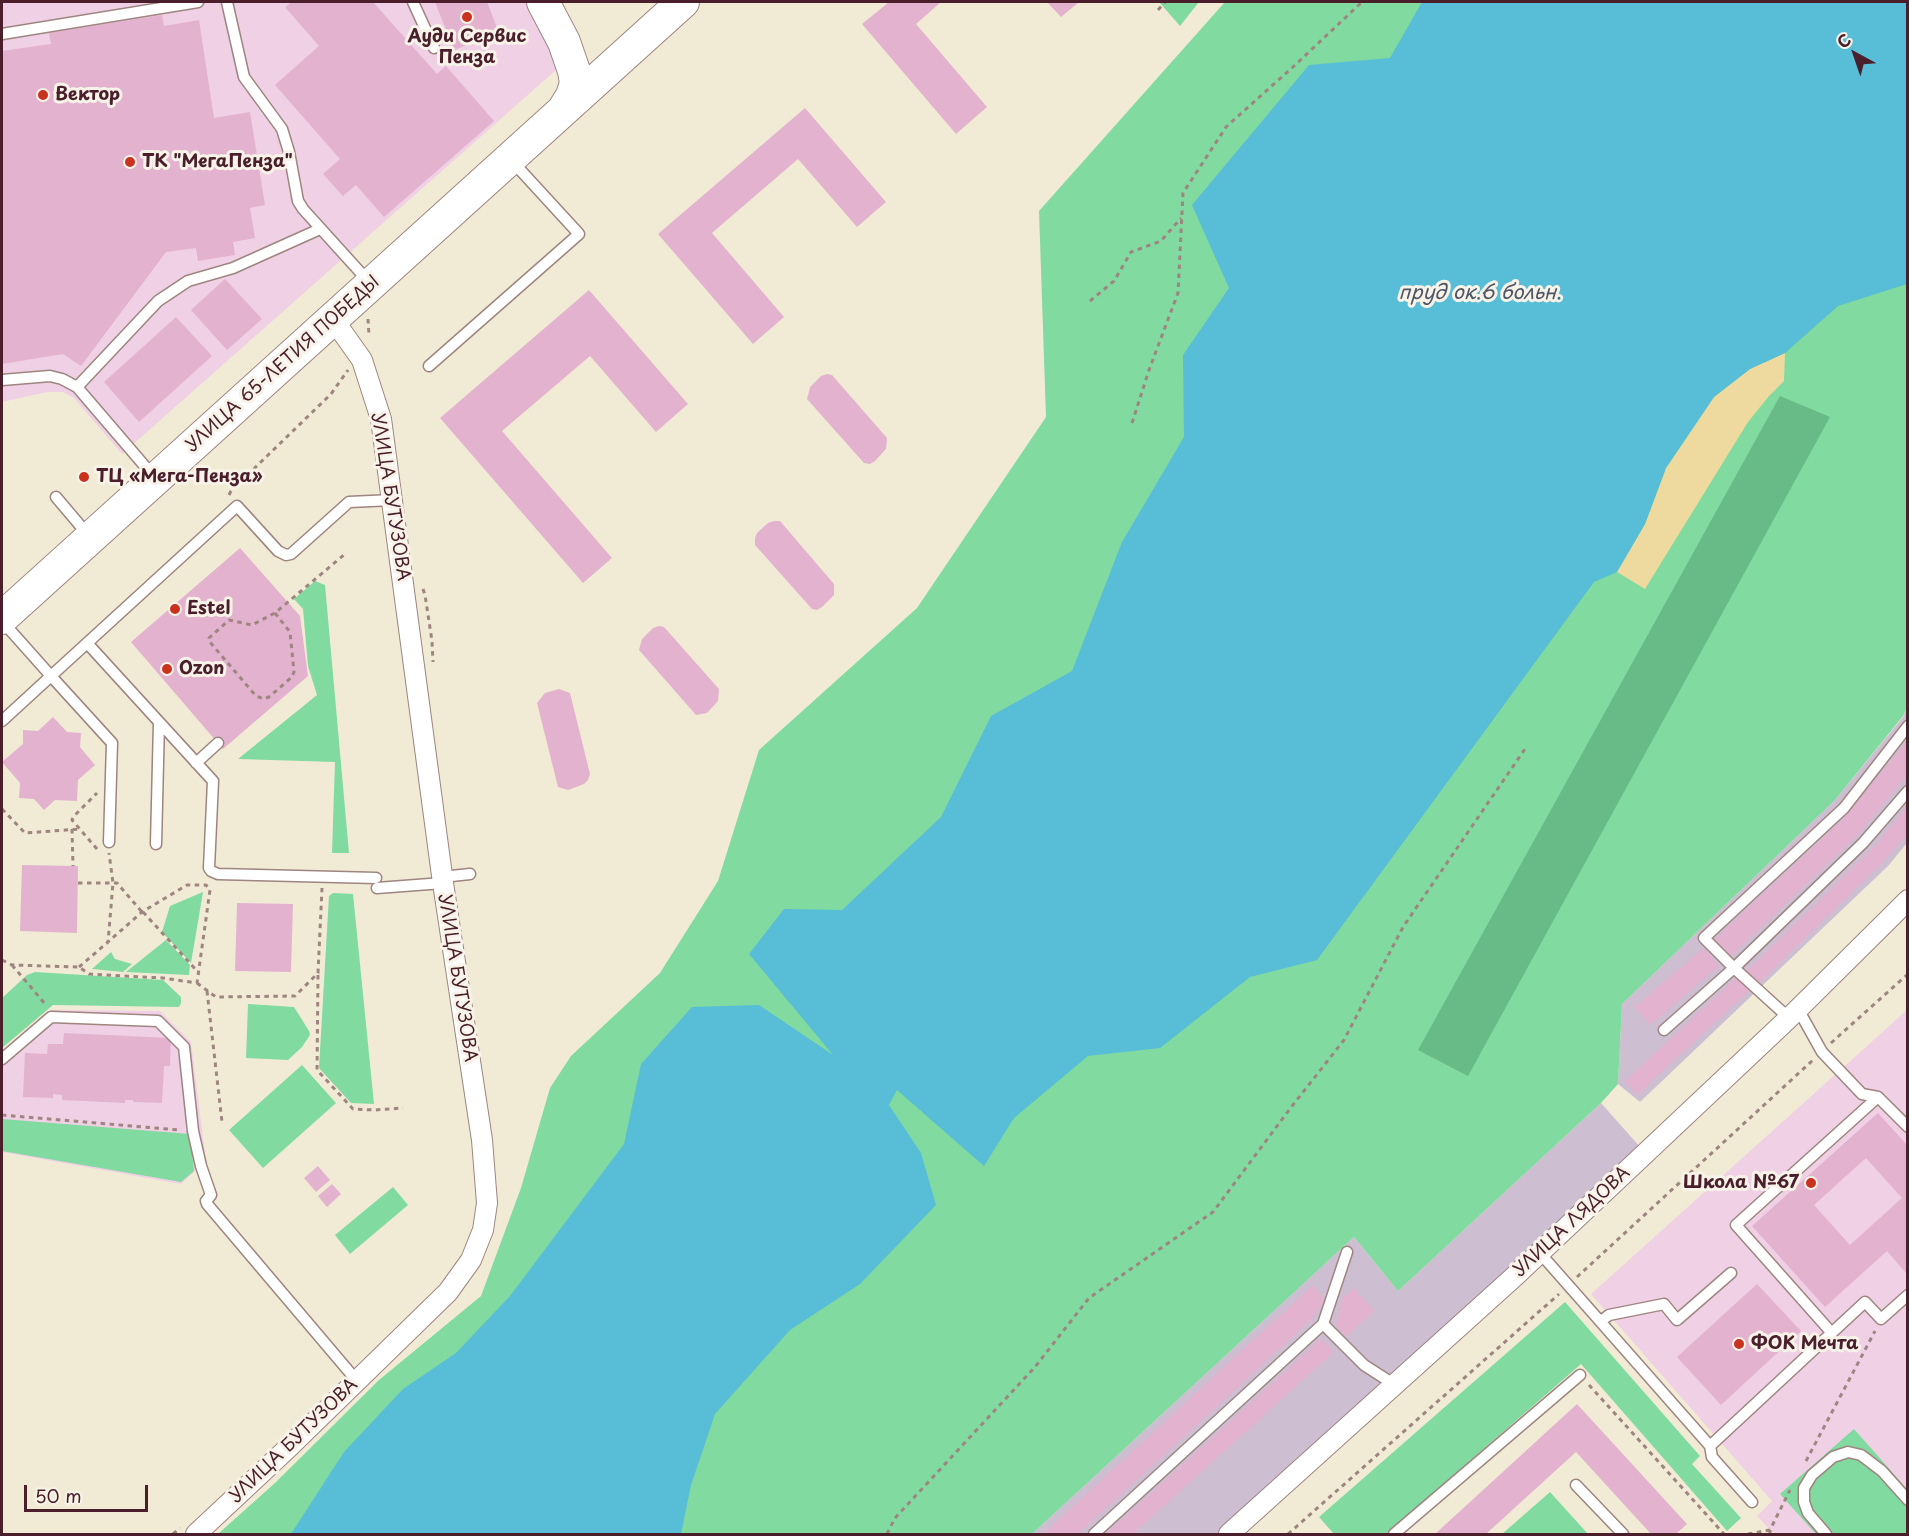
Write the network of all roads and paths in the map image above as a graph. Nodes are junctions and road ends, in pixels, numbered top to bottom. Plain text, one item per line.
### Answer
1 (198, 2) edge
2 (227, 2) edge
3 (413, 2) edge
4 (543, 2) edge
5 (683, 2) edge
6 (1165, 2) edge
7 (1362, 2) edge
8 (1158, 10) dead end
9 (2, 34) edge
10 (434, 48) dead end
11 (564, 109) junction
12 (510, 159) junction
13 (1181, 217) junction
14 (320, 229) junction
15 (372, 285) junction
16 (1090, 301) dead end
17 (333, 319) junction
18 (372, 343) dead end
19 (429, 366) dead end
20 (355, 377) dead end
21 (2, 380) edge
22 (77, 387) junction
23 (1132, 423) dead end
24 (156, 479) junction
25 (57, 497) dead end
26 (393, 500) junction
27 (237, 506) junction
28 (91, 538) junction
29 (345, 554) dead end
30 (275, 614) junction
31 (2, 620) edge
32 (87, 643) junction
33 (51, 676) junction
34 (2, 721) edge
35 (159, 722) junction
36 (1908, 726) edge
37 (218, 743) dead end
38 (1527, 746) dead end
39 (196, 763) junction
40 (111, 779) junction
41 (1908, 791) edge
42 (2, 809) edge
43 (2, 815) edge
44 (8, 815) junction
45 (72, 829) junction
46 (79, 829) junction
47 (109, 842) joint
48 (156, 844) dead end
49 (109, 862) junction
50 (73, 866) dead end
51 (470, 874) dead end
52 (322, 877) junction
53 (443, 880) junction
54 (78, 883) dead end
55 (113, 883) junction
56 (1908, 900) edge
57 (143, 912) junction
58 (108, 942) junction
59 (2, 960) edge
60 (12, 965) junction
61 (79, 967) junction
62 (1734, 968) junction
63 (198, 972) junction
64 (318, 973) junction
65 (1908, 974) edge
66 (197, 983) junction
67 (207, 991) junction
68 (50, 1010) dead end
69 (1793, 1014) junction
70 (1664, 1030) dead end
71 (1822, 1052) junction
72 (2, 1059) edge
73 (1878, 1097) junction
74 (403, 1108) dead end
75 (2, 1115) edge
76 (222, 1122) dead end
77 (1908, 1127) edge
78 (194, 1131) junction
79 (1347, 1252) dead end
80 (1539, 1252) junction
81 (1731, 1273) dead end
82 (1569, 1285) junction
83 (1908, 1295) edge
84 (1881, 1319) junction
85 (1602, 1321) junction
86 (1323, 1324) junction
87 (1831, 1332) junction
88 (1580, 1375) joint
89 (357, 1381) junction
90 (1395, 1386) junction
91 (1710, 1446) junction
92 (1803, 1467) dead end
93 (1576, 1485) dead end
94 (1792, 1488) dead end
95 (1908, 1500) edge
96 (1752, 1502) dead end
97 (191, 1528) edge
98 (1770, 1532) edge
99 (173, 1534) edge
100 (887, 1534) edge
101 (1094, 1534) edge
102 (1229, 1534) edge
103 (1288, 1534) edge
104 (1394, 1534) edge
105 (1623, 1534) edge
106 (1724, 1534) edge
107 (1748, 1534) edge
108 (1826, 1534) edge

1 - 9 lane
2 - 14 lane
3 - 10 lane
4 - 11 main road
5 - 11 main road, УЛИЦА 65-ЛЕТИЯ ПОБЕДЫ
6 - 8 path
7 - 13 path
11 - 12 main road, УЛИЦА 65-ЛЕТИЯ ПОБЕДЫ
12 - 15 main road, УЛИЦА 65-ЛЕТИЯ ПОБЕДЫ
12 - 19 lane
13 - 16 path
13 - 23 path
14 - 15 lane
14 - 22 lane
15 - 17 main road, УЛИЦА 65-ЛЕТИЯ ПОБЕДЫ
15 - 18 path
17 - 24 main road, УЛИЦА 65-ЛЕТИЯ ПОБЕДЫ
17 - 26 street, УЛИЦА БУТУЗОВА
20 - 27 path
21 - 22 lane
22 - 24 lane
24 - 28 main road, УЛИЦА 65-ЛЕТИЯ ПОБЕДЫ
25 - 28 lane
26 - 27 lane
26 - 53 street, УЛИЦА БУТУЗОВА
27 - 32 lane
28 - 31 main road, УЛИЦА 65-ЛЕТИЯ ПОБЕДЫ
29 - 30 path
30 - 30 path
31 - 33 lane
32 - 33 lane
32 - 35 lane
33 - 34 lane
33 - 40 lane
35 - 39 lane
35 - 48 lane
36 - 62 lane
37 - 39 lane
38 - 100 path
39 - 52 lane
40 - 46 path
40 - 47 lane
41 - 62 lane
42 - 44 path
43 - 44 path
44 - 45 path
45 - 46 path
45 - 50 path
46 - 49 path
47 - 49 path
49 - 55 path
51 - 53 lane
52 - 53 lane
52 - 64 path
53 - 89 street, УЛИЦА БУТУЗОВА
54 - 55 path
55 - 57 path
55 - 58 path
56 - 69 street, УЛИЦА ЛЯДОВА
57 - 58 path
57 - 63 path
57 - 63 path
58 - 61 path
59 - 60 path
60 - 61 path
60 - 68 path
61 - 66 path
62 - 69 lane
62 - 70 lane
63 - 66 path
64 - 67 path
64 - 74 path
65 - 71 path
66 - 67 path
67 - 76 path
69 - 71 lane
69 - 80 street, УЛИЦА ЛЯДОВА
71 - 73 lane
71 - 82 path
72 - 78 lane
73 - 77 lane
73 - 87 lane
75 - 78 path
78 - 89 lane
79 - 86 lane
80 - 82 lane
80 - 90 street, УЛИЦА ЛЯДОВА
81 - 85 lane
82 - 85 lane
82 - 103 path
83 - 84 lane
84 - 87 lane
84 - 92 path
85 - 91 lane
86 - 90 lane
86 - 101 lane
87 - 91 lane
88 - 104 lane
88 - 106 path
89 - 97 street, УЛИЦА БУТУЗОВА
90 - 102 street, УЛИЦА ЛЯДОВА
91 - 96 lane
93 - 105 lane
94 - 98 path
95 - 108 lane
97 - 99 path
98 - 107 path

